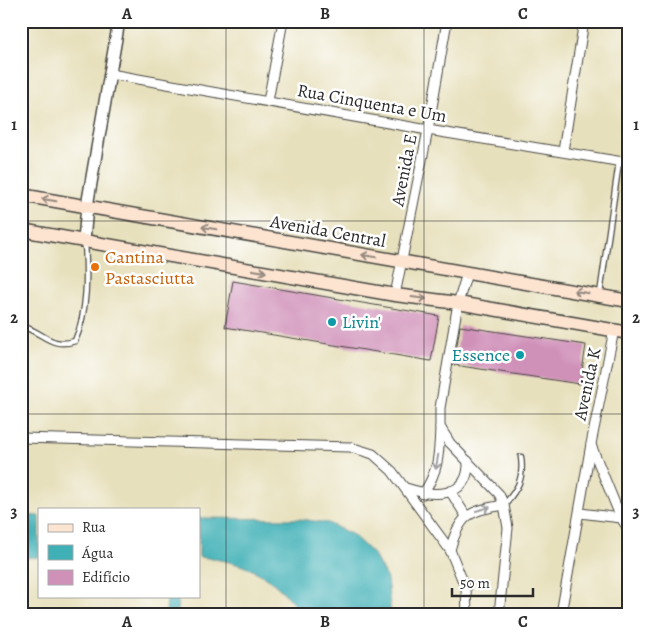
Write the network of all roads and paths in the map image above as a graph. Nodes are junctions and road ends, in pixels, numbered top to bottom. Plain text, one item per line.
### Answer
1 (119, 21) edge
2 (283, 21) edge
3 (446, 21) edge
4 (584, 21) edge
5 (110, 74) junction
6 (268, 101) junction
7 (428, 130) junction
8 (563, 151) junction
9 (619, 162) junction
10 (629, 163) edge
11 (21, 195) edge
12 (86, 206) junction
13 (21, 230) edge
14 (84, 241) junction
15 (403, 262) junction
16 (467, 273) junction
17 (395, 295) junction
18 (599, 296) junction
19 (629, 301) edge
20 (458, 304) junction
21 (21, 326) edge
22 (614, 330) junction
23 (629, 333) edge
24 (440, 427) junction
25 (21, 438) edge
26 (591, 444) junction
27 (521, 457) dead end
28 (468, 461) junction
29 (406, 488) junction
30 (450, 491) junction
31 (629, 493) edge
32 (424, 494) junction
33 (504, 505) junction
34 (580, 512) junction
35 (466, 516) junction
36 (622, 518) junction
37 (629, 530) edge
38 (450, 550) junction
39 (467, 614) edge
40 (499, 614) edge
41 (561, 614) edge

1 - 5 street
2 - 6 street
3 - 7 street, Avenida E
4 - 8 street
5 - 6 street, Rua Cinquenta e Um
5 - 12 street
6 - 7 street, Rua Cinquenta e Um
7 - 8 street, Rua Cinquenta e Um
7 - 15 street, Avenida E
8 - 9 street, Rua Cinquenta e Um
9 - 10 street, Rua Cinquenta e Um
9 - 18 lane
12 -> 11 main road, Avenida Central
12 - 14 street
15 -> 12 main road, Avenida Central
13 - 14 main road
14 -> 17 main road
14 - 21 lane
15 - 16 main road, Avenida Central
15 - 17 street, Avenida E
18 -> 16 main road, Avenida Central
16 - 20 street
17 -> 20 main road
18 - 19 main road, Avenida Central
20 - 22 main road
20 - 24 street
22 - 23 main road
22 - 26 street, Avenida K
24 - 28 street
24 -> 32 street
25 - 29 street
26 - 34 street, Avenida K
26 - 36 street, Avenida K
27 - 33 lane
28 - 30 street
28 - 33 street
29 - 32 street
29 - 38 street
30 - 32 street
30 - 35 street
31 - 36 street
35 -> 33 street
33 - 40 street
34 - 36 street
34 - 41 street, Avenida K
35 - 38 street
36 - 37 street, Avenida K
38 - 39 street

